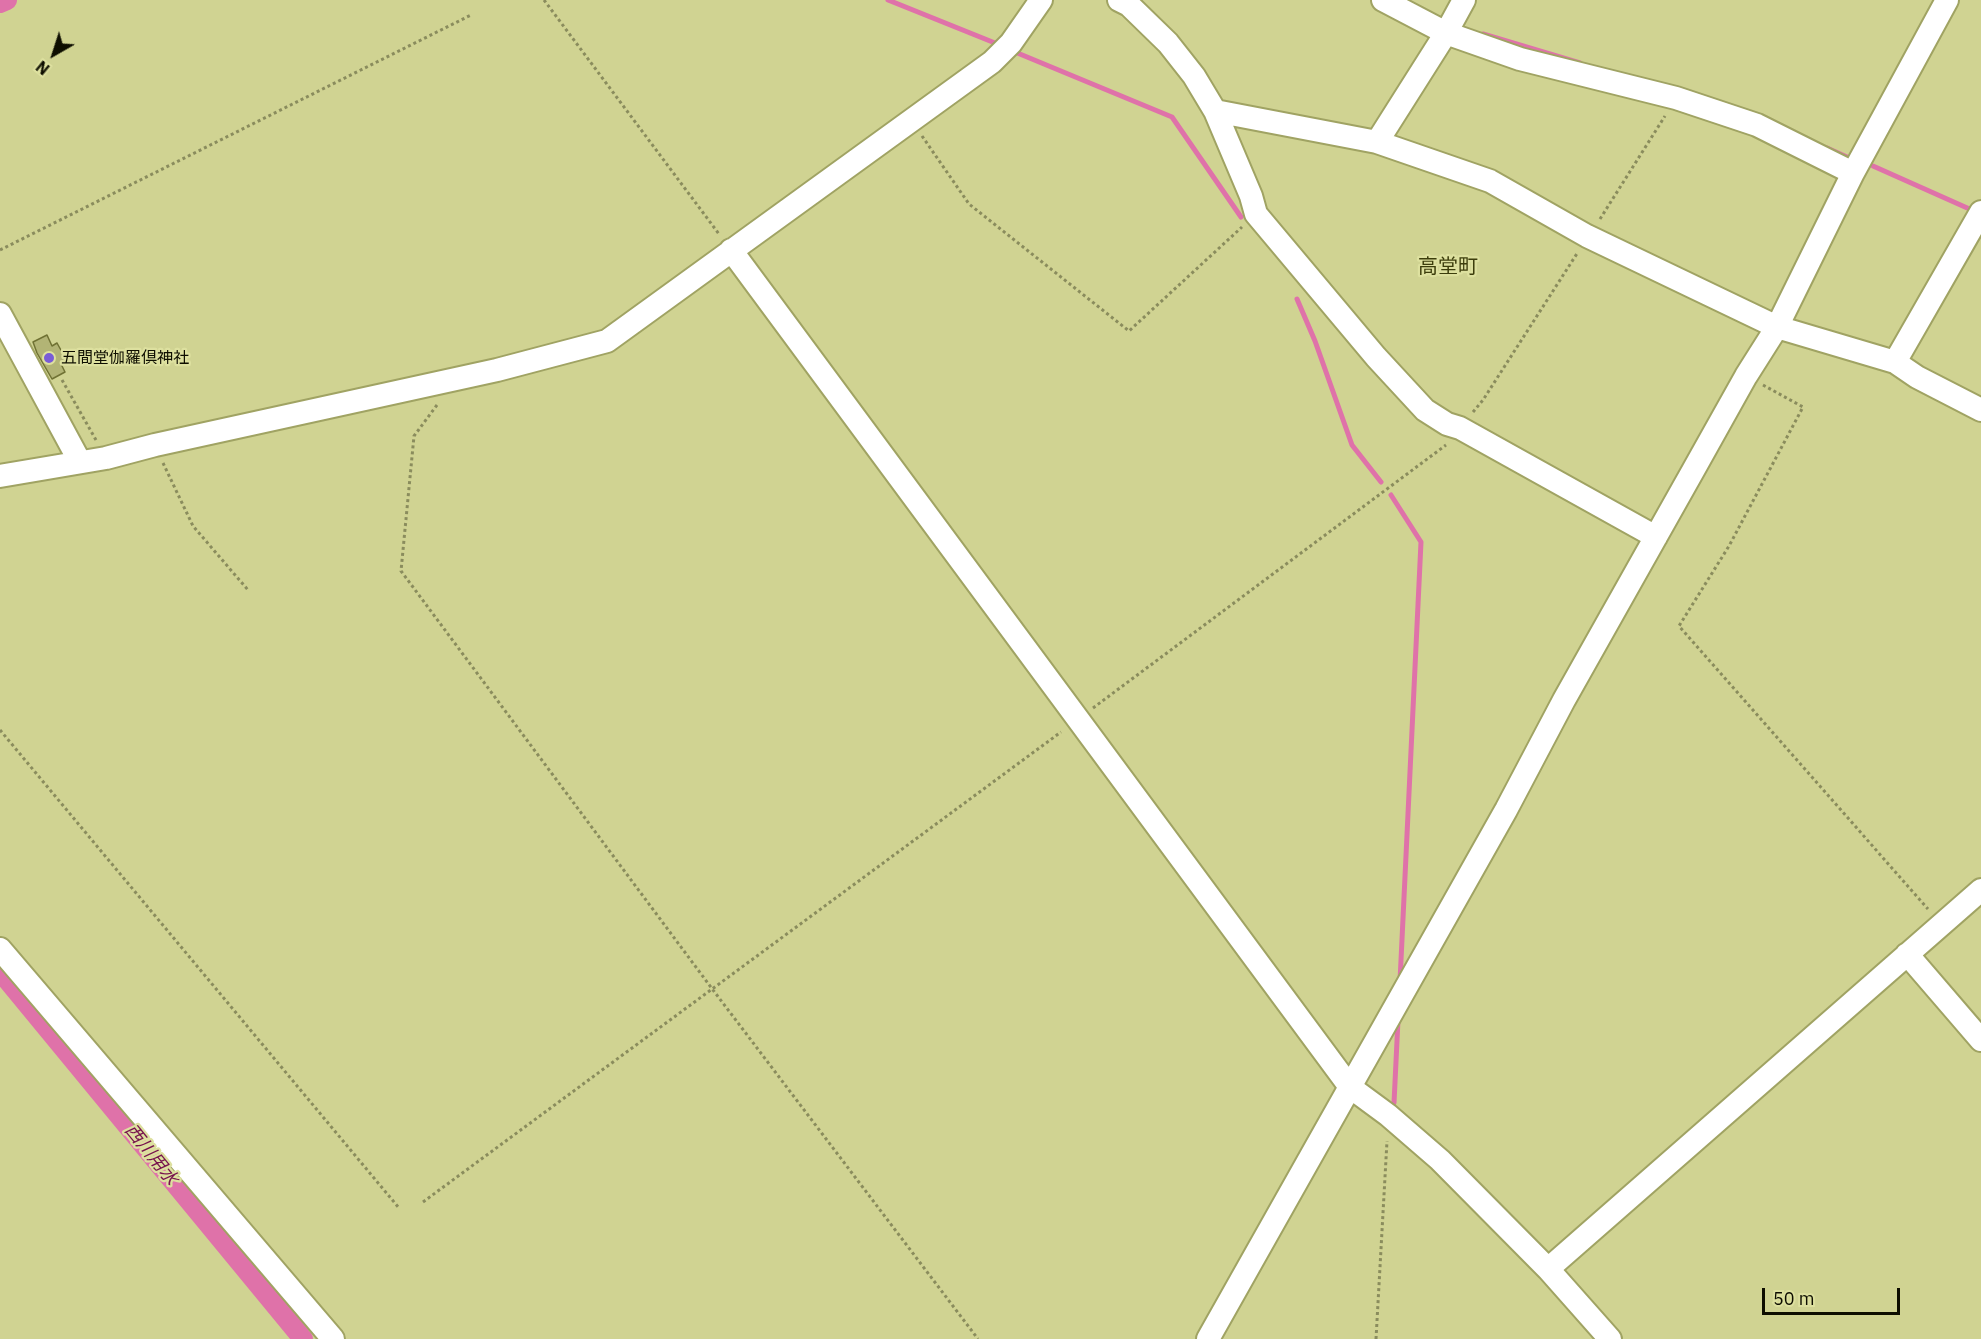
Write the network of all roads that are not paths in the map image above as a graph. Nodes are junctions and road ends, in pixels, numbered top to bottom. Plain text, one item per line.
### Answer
1 (1041, 0) edge
2 (1119, 0) edge
3 (1383, 0) edge
4 (1947, 0) edge
5 (1462, 4) edge
6 (1447, 31) junction
7 (1215, 111) junction
8 (1377, 142) junction
9 (1853, 173) junction
10 (1981, 212) edge
11 (731, 250) junction
12 (0, 314) edge
13 (1778, 327) junction
14 (1895, 362) junction
15 (1981, 410) edge
16 (80, 462) junction
17 (0, 476) edge
18 (1656, 537) junction
19 (1981, 890) edge
20 (0, 949) edge
21 (1907, 954) junction
22 (1981, 1040) edge
23 (1350, 1087) junction
24 (1548, 1269) junction
25 (333, 1339) edge
26 (1208, 1339) edge
27 (1610, 1339) edge

1 - 11 street
2 - 7 street
3 - 6 street
4 - 9 street
5 - 6 street
6 - 8 street
6 - 9 street
7 - 8 street
7 - 18 street
8 - 13 street
9 - 13 street
10 - 14 street
11 - 16 street
11 - 23 street
12 - 16 street
13 - 14 street
13 - 18 street
14 - 15 street
16 - 17 street
18 - 23 street
19 - 21 street
20 - 25 street
21 - 22 street
21 - 24 street
23 - 24 street
23 - 26 street
24 - 27 street

